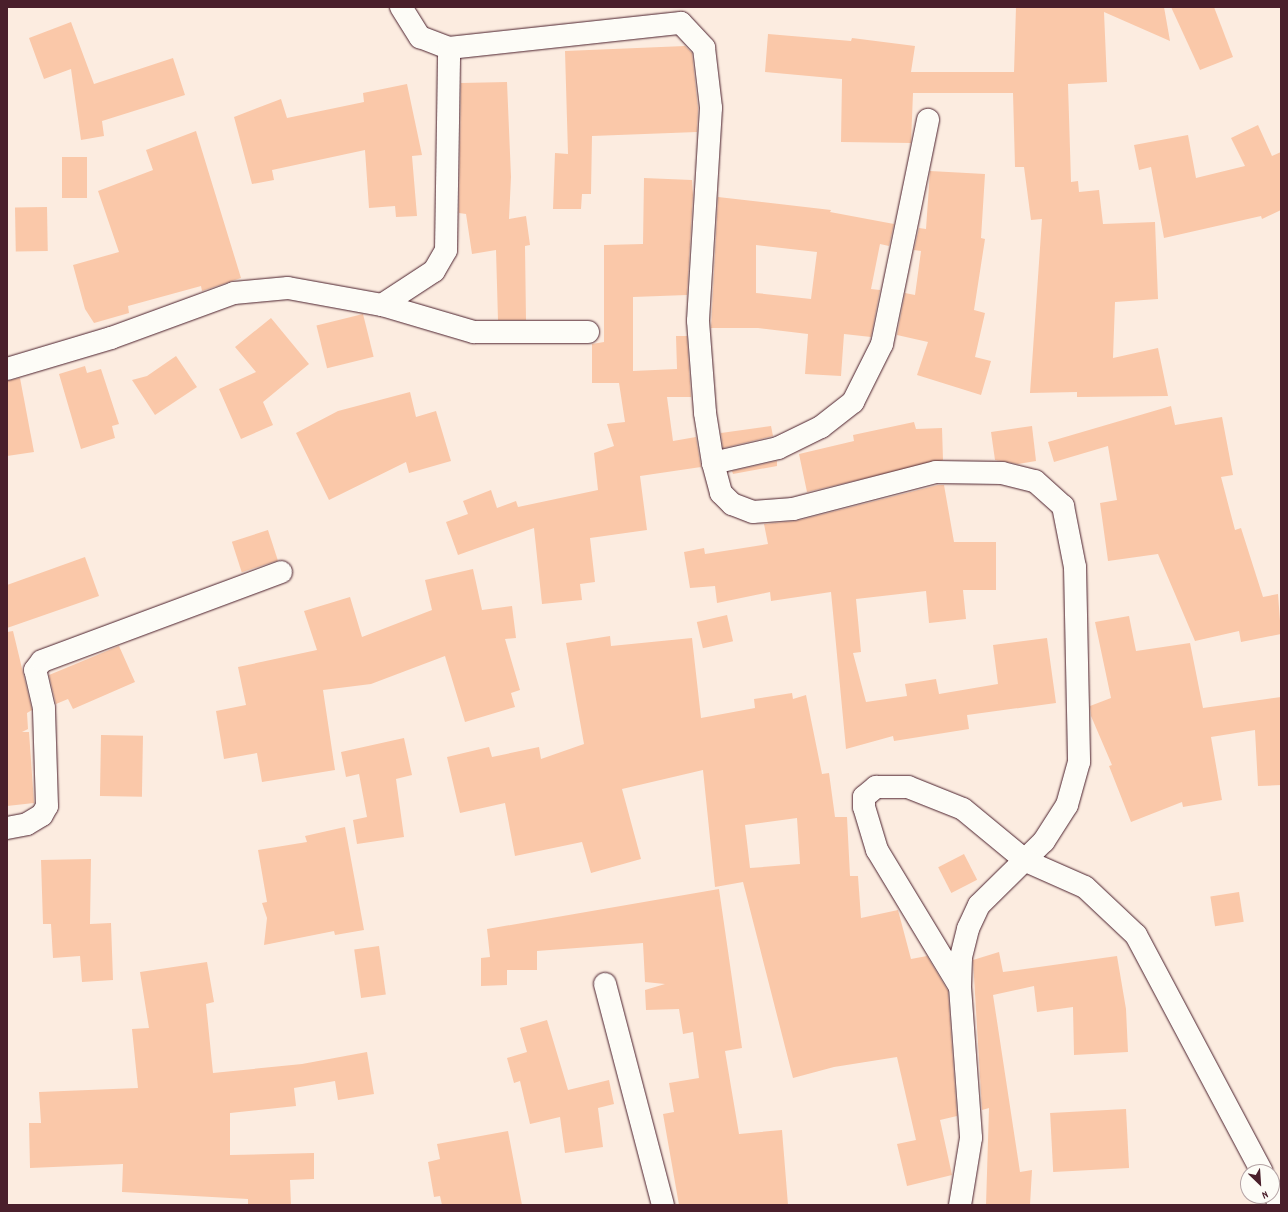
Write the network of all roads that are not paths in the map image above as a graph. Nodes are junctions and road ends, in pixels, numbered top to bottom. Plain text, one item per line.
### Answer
1 (401, 7) edge
2 (449, 48) junction
3 (928, 120) dead end
4 (382, 305) junction
5 (588, 332) dead end
6 (7, 369) edge
7 (713, 463) junction
8 (281, 572) dead end
9 (7, 828) edge
10 (1026, 861) junction
11 (605, 984) dead end
12 (960, 987) junction
13 (1258, 1164) edge
14 (663, 1205) edge
15 (960, 1205) edge

1 - 2 street
2 - 4 street
2 - 7 street
3 - 7 street
4 - 5 street
4 - 6 street
7 - 10 street
8 - 9 street
10 - 12 street
10 - 12 street
10 - 13 street
11 - 14 street
12 - 15 street

